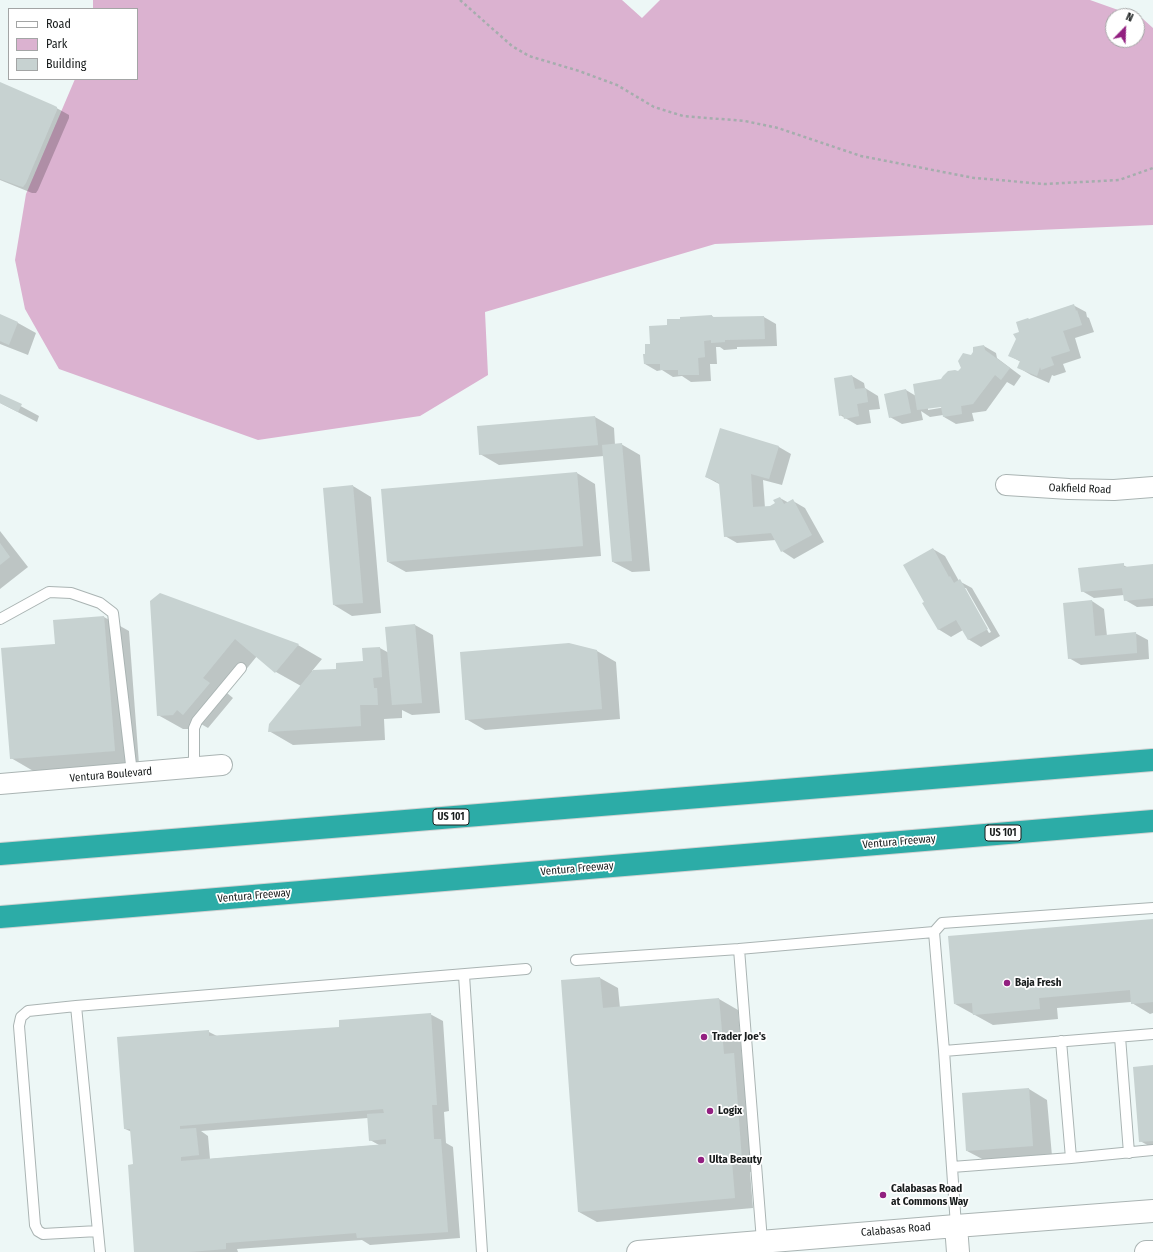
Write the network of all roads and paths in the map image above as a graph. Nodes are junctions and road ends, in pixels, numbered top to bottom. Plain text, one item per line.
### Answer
1 (460, 0) edge
2 (1153, 168) edge
3 (1006, 485) dead end
4 (1153, 487) edge
5 (0, 619) edge
6 (241, 668) dead end
7 (1153, 760) edge
8 (222, 765) dead end
9 (194, 768) junction
10 (132, 773) junction
11 (0, 784) edge
12 (1153, 821) edge
13 (0, 854) edge
14 (1153, 908) edge
15 (0, 917) edge
16 (934, 932) junction
17 (739, 949) junction
18 (576, 960) dead end
19 (526, 969) dead end
20 (464, 975) junction
21 (76, 1006) junction
22 (1153, 1034) edge
23 (1120, 1037) junction
24 (1061, 1041) junction
25 (944, 1051) junction
26 (1153, 1150) edge
27 (1129, 1152) junction
28 (1071, 1158) junction
29 (952, 1166) junction
30 (1153, 1212) edge
31 (956, 1226) junction
32 (98, 1231) junction
33 (762, 1241) junction
34 (100, 1252) edge
35 (482, 1252) edge
36 (638, 1252) edge
37 (958, 1252) edge
38 (1146, 1252) edge
39 (1153, 1252) edge

1 - 2 path
3 - 4 street, Oakfield Road
5 - 10 lane
6 - 9 lane
7 - 13 highway, US 101
8 - 9 street, Ventura Boulevard
9 - 10 street, Ventura Boulevard
10 - 11 street, Ventura Boulevard
12 - 15 highway, Ventura Freeway / US 101
14 - 16 lane
16 - 17 lane
16 - 25 lane
17 - 18 lane
17 - 33 lane
19 - 20 lane
20 - 21 lane
20 - 35 lane
21 - 32 lane
21 - 32 lane
22 - 23 lane
23 - 24 lane
23 - 27 lane
24 - 25 lane
24 - 28 lane
25 - 29 lane
26 - 27 lane
27 - 28 lane
28 - 29 lane
29 - 31 lane
30 - 31 main road, Calabasas Road
31 - 33 main road, Calabasas Road
31 - 37 main road
32 - 34 lane
33 - 36 main road, Calabasas Road
38 - 39 main road

